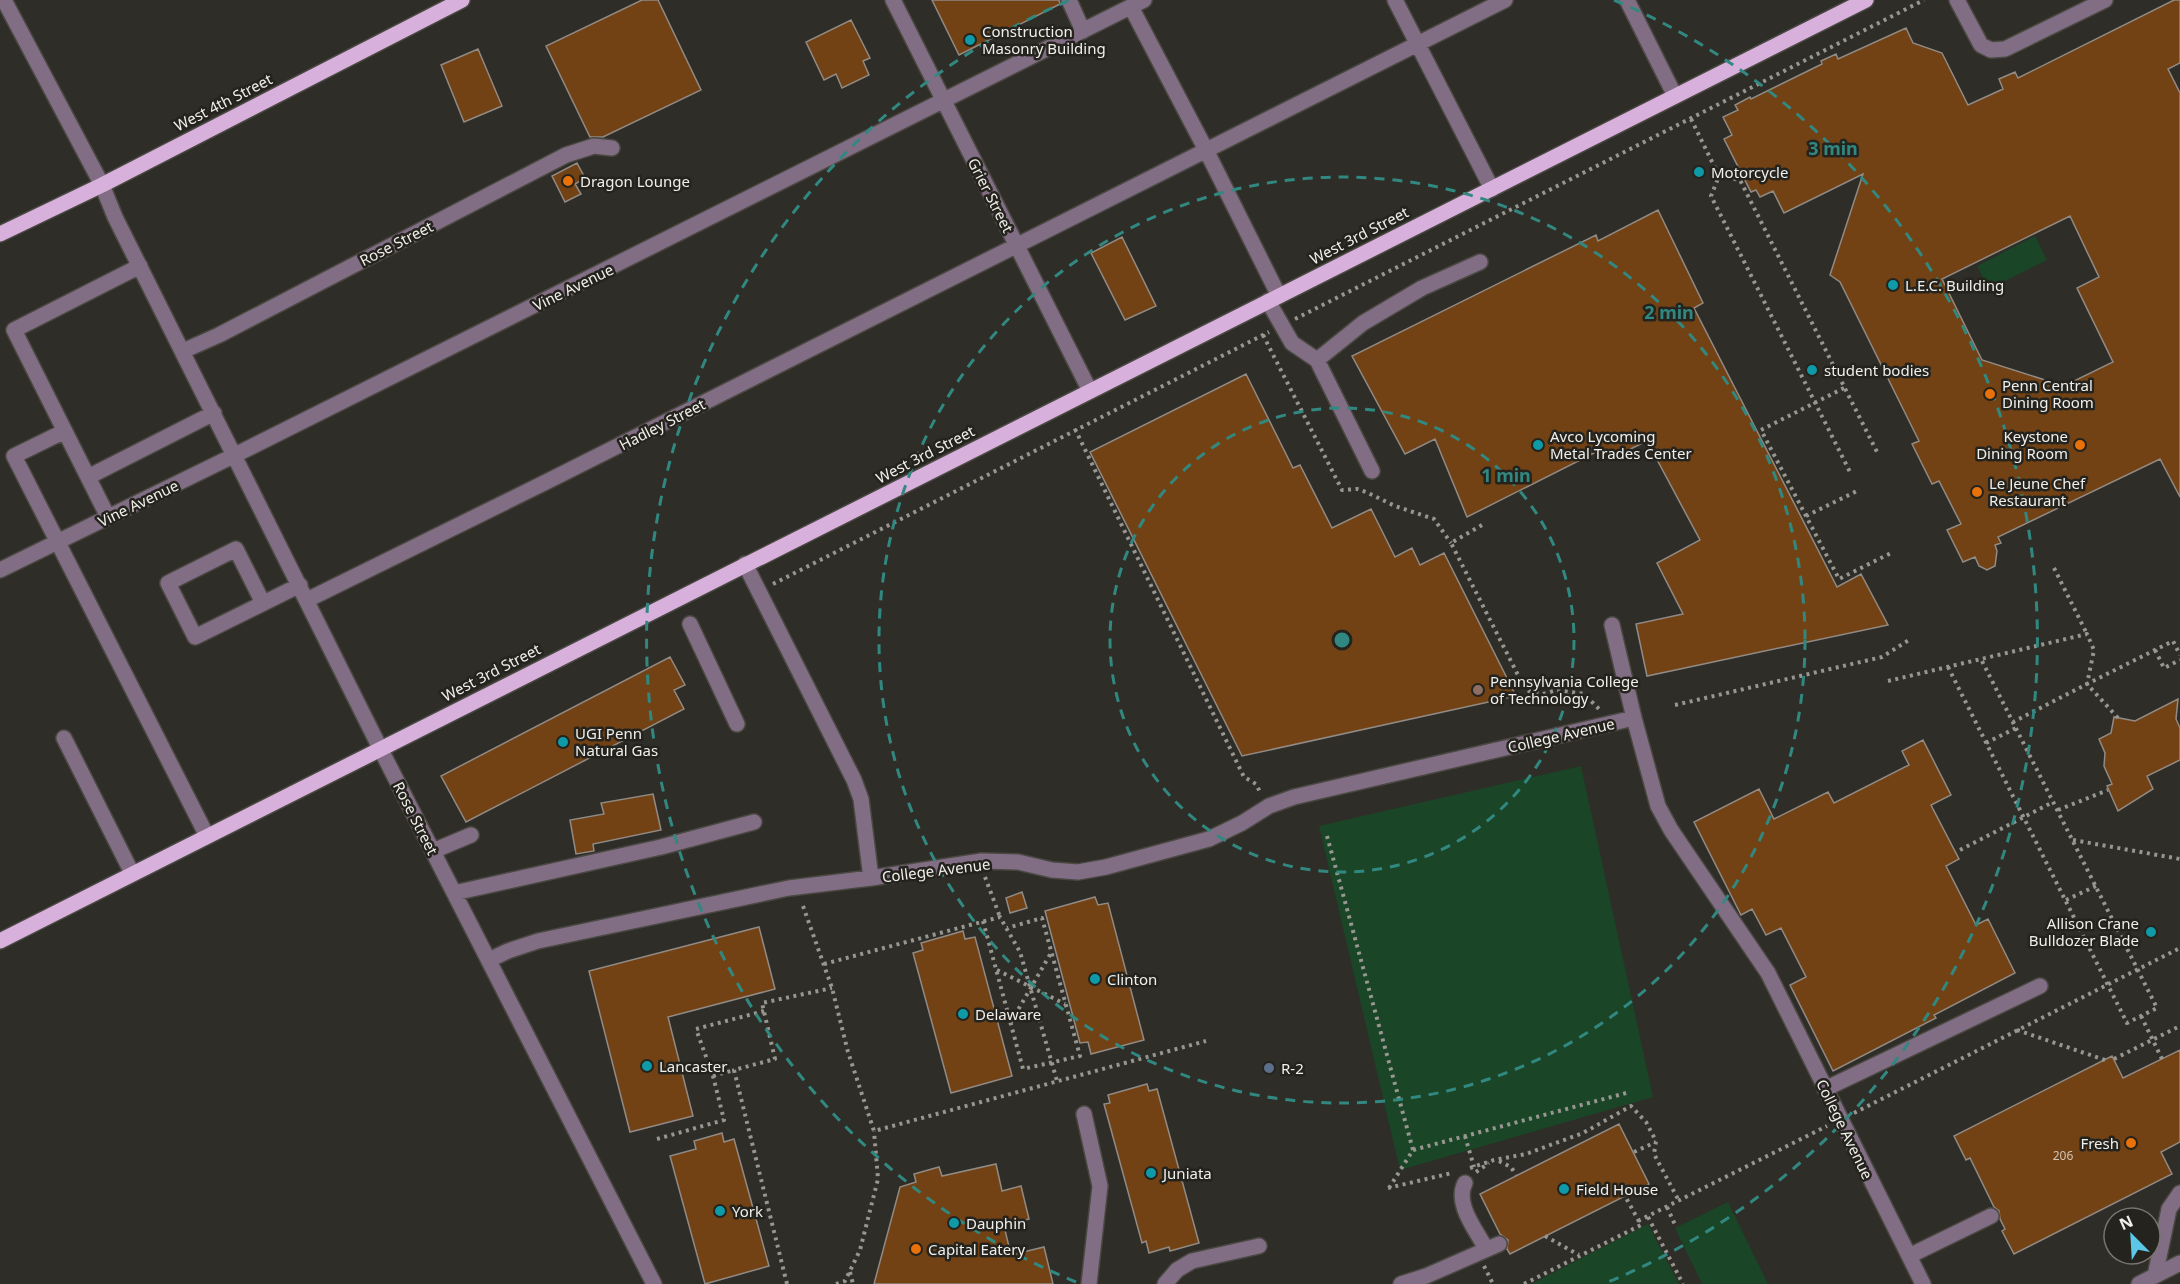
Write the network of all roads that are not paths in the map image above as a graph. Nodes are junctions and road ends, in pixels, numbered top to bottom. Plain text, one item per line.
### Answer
1 (462, 0) edge
2 (893, 0) edge
3 (1069, 0) edge
4 (1395, 0) edge
5 (1506, 0) edge
6 (1627, 0) edge
7 (1866, 0) edge
8 (1957, 0) edge
9 (2105, 0) edge
10 (8, 4) edge
11 (1137, 4) edge
12 (1083, 31) junction
13 (1418, 45) junction
14 (1675, 96) junction
15 (944, 102) junction
16 (612, 148) dead end
17 (1206, 150) junction
18 (102, 185) junction
19 (1492, 189) junction
20 (0, 234) edge
21 (1017, 246) junction
22 (1480, 262) dead end
23 (140, 266) junction
24 (1273, 299) junction
25 (183, 351) junction
26 (1317, 360) junction
27 (1090, 391) junction
28 (214, 413) junction
29 (65, 431) junction
30 (235, 455) junction
31 (1372, 471) dead end
32 (88, 477) junction
33 (108, 517) junction
34 (57, 542) junction
35 (745, 564) junction
36 (0, 570) edge
37 (300, 585) junction
38 (307, 600) junction
39 (263, 603) junction
40 (690, 624) dead end
41 (1612, 625) dead end
42 (1634, 718) junction
43 (737, 724) dead end
44 (64, 738) dead end
45 (380, 748) junction
46 (754, 822) dead end
47 (471, 835) dead end
48 (207, 836) junction
49 (433, 851) junction
50 (132, 873) junction
51 (871, 878) junction
52 (454, 893) junction
53 (0, 941) edge
54 (489, 960) junction
55 (2040, 986) dead end
56 (1826, 1089) junction
57 (1084, 1114) dead end
58 (1465, 1183) dead end
59 (2180, 1193) edge
60 (1991, 1216) dead end
61 (1258, 1246) dead end
62 (1908, 1256) junction
63 (2180, 1263) edge
64 (2155, 1276) junction
65 (654, 1284) edge
66 (1089, 1284) edge
67 (1165, 1284) edge
68 (1401, 1284) edge
69 (1923, 1284) edge
70 (2139, 1284) edge

1 - 18 main road, West 4th Street
2 - 15 street, Grier Street
3 - 12 street
4 - 13 street
5 - 13 street, Hadley Street
6 - 14 street
7 - 14 main road, West 3rd Street
8 - 9 street
10 - 18 street, Rose Street
11 - 12 street, Vine Avenue
11 - 17 street
12 - 15 street, Vine Avenue
13 - 17 street, Hadley Street
13 - 19 street
14 - 19 main road, West 3rd Street
15 - 21 street, Grier Street
15 - 30 street, Vine Avenue
16 - 25 street, Rose Street
17 - 21 street, Hadley Street
17 - 24 street
18 - 20 main road, West 4th Street
18 - 23 street, Rose Street
19 - 24 main road, West 3rd Street
21 - 27 street, Grier Street
21 - 38 street, Hadley Street
22 - 26 street
23 - 25 street, Rose Street
23 - 29 street
24 - 26 street
24 - 27 main road, West 3rd Street
25 - 28 street, Rose Street
26 - 31 street
27 - 35 main road, West 3rd Street
28 - 30 street, Rose Street
28 - 32 street
29 - 32 street
29 - 34 street
30 - 33 street, Vine Avenue
30 - 37 street, Rose Street
32 - 33 street
33 - 34 street, Vine Avenue
34 - 36 street, Vine Avenue
34 - 48 street
35 - 45 main road, West 3rd Street
35 - 51 street, College Avenue
37 - 38 street, Rose Street
37 - 39 street
38 - 45 street, Rose Street
39 - 39 street
40 - 43 street
41 - 42 street
42 - 51 street, College Avenue
42 - 56 street, College Avenue
44 - 50 street
45 - 48 main road, West 3rd Street
45 - 49 street, Rose Street
46 - 52 street
47 - 49 street
48 - 50 main road, West 3rd Street
49 - 52 street, Rose Street
50 - 53 main road, West 3rd Street
51 - 54 street, College Avenue
52 - 54 street, Rose Street
54 - 65 street, Rose Street
55 - 56 street
56 - 62 street, College Avenue
57 - 66 street
58 - 68 street
59 - 64 street
60 - 62 street
61 - 67 street
62 - 69 street, College Avenue
63 - 64 street
64 - 70 street

